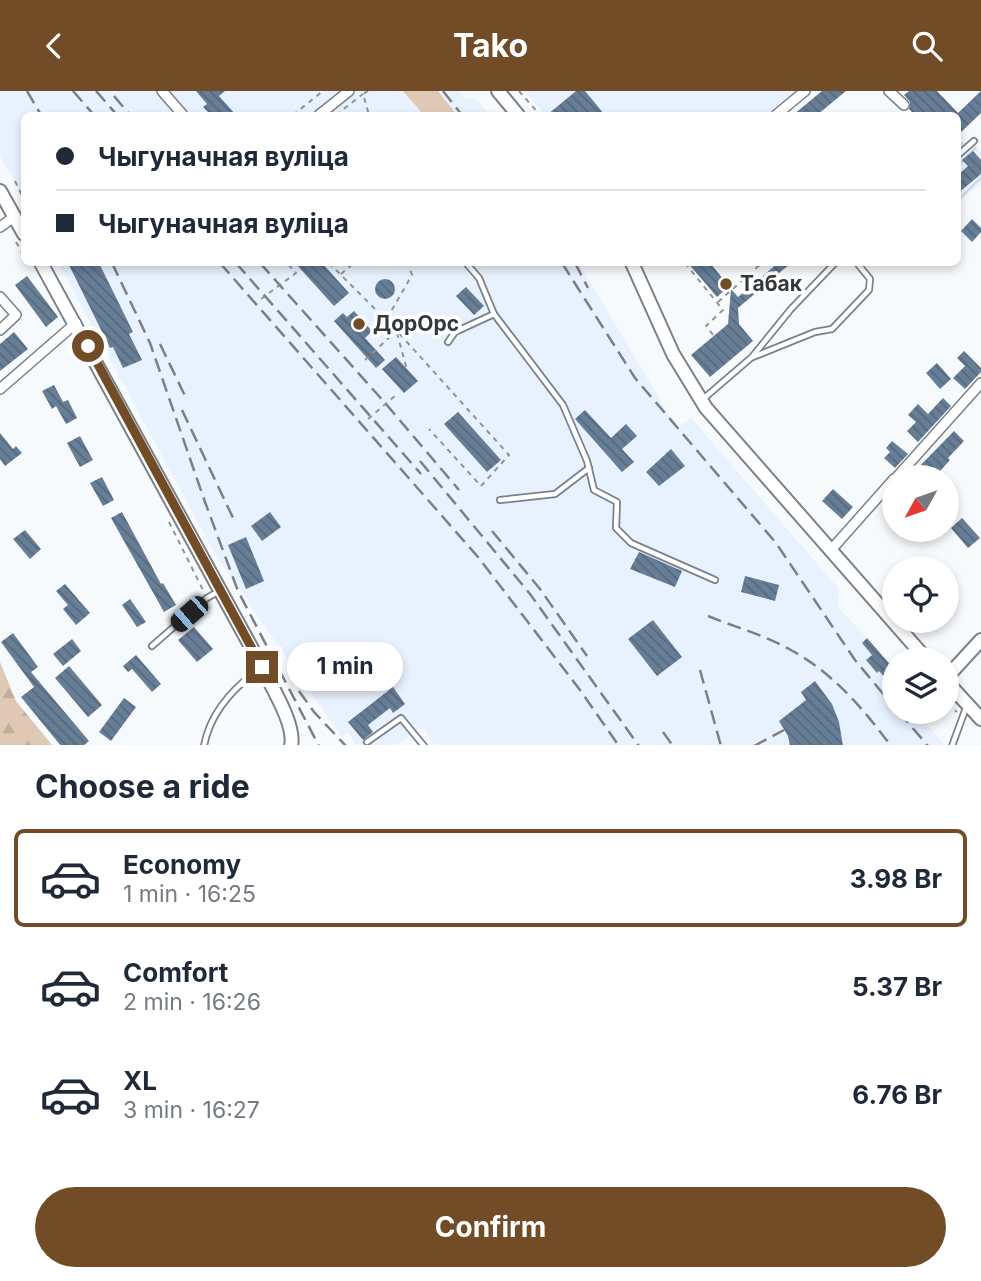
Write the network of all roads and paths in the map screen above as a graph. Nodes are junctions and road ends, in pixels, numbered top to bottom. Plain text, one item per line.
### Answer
1 (162, 91) edge
2 (323, 91) edge
3 (368, 91) edge
4 (498, 91) edge
5 (519, 91) edge
6 (805, 91) edge
7 (889, 91) edge
8 (343, 93) edge
9 (363, 94) junction
10 (904, 105) dead end
11 (180, 112) edge
12 (297, 112) edge
13 (322, 112) edge
14 (340, 112) edge
15 (368, 112) edge
16 (516, 112) edge
17 (537, 112) edge
18 (780, 112) edge
19 (974, 141) dead end
20 (961, 152) edge
21 (15, 181) dead end
22 (0, 191) edge
23 (21, 193) edge
24 (14, 217) junction
25 (0, 227) edge
26 (21, 229) edge
27 (43, 266) edge
28 (290, 266) edge
29 (332, 266) edge
30 (350, 266) edge
31 (409, 266) edge
32 (468, 266) edge
33 (633, 266) edge
34 (687, 266) edge
35 (759, 266) edge
36 (832, 266) edge
37 (860, 266) edge
38 (340, 275) junction
39 (0, 297) edge
40 (261, 299) dead end
41 (718, 303) junction
42 (494, 314) junction
43 (76, 323) junction
44 (0, 330) edge
45 (397, 331) junction
46 (714, 336) dead end
47 (448, 342) dead end
48 (752, 357) junction
49 (365, 360) dead end
50 (407, 369) dead end
51 (981, 383) edge
52 (0, 389) edge
53 (396, 395) dead end
54 (701, 400) junction
55 (368, 419) dead end
56 (429, 429) dead end
57 (908, 465) edge
58 (589, 468) junction
59 (882, 493) edge
60 (500, 500) dead end
61 (831, 550) junction
62 (715, 580) dead end
63 (220, 590) junction
64 (981, 640) edge
65 (152, 646) dead end
66 (916, 647) edge
67 (959, 666) edge
68 (262, 667) junction
69 (959, 694) edge
70 (968, 705) junction
71 (959, 714) edge
72 (963, 717) junction
73 (981, 719) edge
74 (368, 742) dead end
75 (294, 743) edge
76 (204, 745) edge
77 (423, 745) edge
78 (951, 745) edge

1 - 11 street
2 - 12 path
3 - 9 path
4 - 16 main road
5 - 17 path
6 - 18 street
7 - 10 street
8 - 13 street
9 - 14 path
9 - 15 path
19 - 20 lane
21 - 23 path
22 - 24 main road
24 - 25 street
24 - 26 main road
27 - 43 main road
28 - 40 path
29 - 38 path
30 - 38 path
31 - 45 path
32 - 42 lane
33 - 54 main road
34 - 41 path
35 - 41 path
36 - 48 lane
37 - 48 lane
38 - 45 path
39 - 44 street
41 - 46 path
42 - 47 lane
42 - 58 lane
43 - 52 street
43 - 63 main road
45 - 49 path
45 - 50 path
45 - 56 path
48 - 54 lane
51 - 57 street
53 - 55 path
54 - 61 main road
58 - 60 lane
58 - 62 lane
59 - 61 street
61 - 66 main road
63 - 65 lane
63 - 68 main road
64 - 67 main road
68 - 75 main road
68 - 76 lane
69 - 70 main road
70 - 72 lane
70 - 73 main road
71 - 72 path
72 - 78 lane
74 - 77 lane

